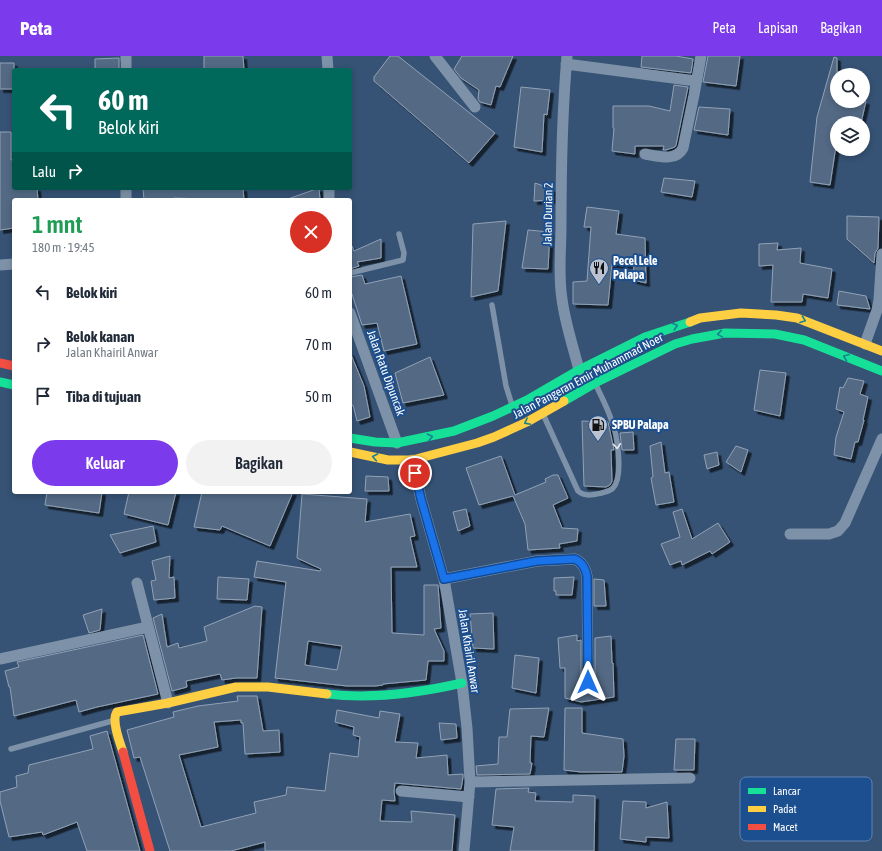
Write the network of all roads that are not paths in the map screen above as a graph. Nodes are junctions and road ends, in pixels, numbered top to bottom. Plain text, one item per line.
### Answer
1 (126, 56) edge
2 (328, 56) edge
3 (701, 56) edge
4 (439, 58) edge
5 (566, 60) edge
6 (126, 68) edge
7 (328, 68) edge
8 (696, 81) junction
9 (475, 107) dead end
10 (645, 154) dead end
11 (399, 234) dead end
12 (882, 254) edge
13 (12, 264) edge
14 (0, 265) edge
15 (352, 273) edge
16 (492, 305) dead end
17 (352, 319) edge
18 (786, 326) junction
19 (865, 344) junction
20 (882, 351) edge
21 (627, 356) junction
22 (0, 363) edge
23 (12, 366) edge
24 (579, 370) junction
25 (882, 371) edge
26 (0, 382) edge
27 (595, 383) junction
28 (12, 385) edge
29 (513, 407) junction
30 (542, 414) junction
31 (474, 434) junction
32 (352, 438) edge
33 (882, 439) edge
34 (397, 443) junction
35 (352, 452) edge
36 (412, 460) junction
37 (790, 534) dead end
38 (444, 579) junction
39 (137, 583) dead end
40 (148, 626) junction
41 (0, 659) edge
42 (588, 682) dead end
43 (462, 683) junction
44 (168, 703) junction
45 (114, 720) junction
46 (11, 749) dead end
47 (690, 778) dead end
48 (470, 782) junction
49 (401, 791) dead end
50 (469, 797) junction
51 (150, 851) edge
52 (464, 851) edge

1 - 6 street
2 - 7 street
3 - 8 street
4 - 9 street
5 - 8 street
5 - 24 street, Jalan Durian 2
8 - 10 street
11 - 15 lane
12 - 19 street
13 - 14 street
16 - 29 lane
17 - 34 street, Jalan Ratu Dipuncak
18 -> 19 main road, Jalan Pangeran Emir Muhammad Noer
18 -> 21 main road, Jalan Pangeran Emir Muhammad Noer
21 -> 18 main road, Jalan Pangeran Emir Muhammad Noer
25 -> 18 main road, Jalan Pangeran Emir Muhammad Noer
19 - 20 main road, Jalan Pangeran Emir Muhammad Noer
21 - 24 main road, Jalan Pangeran Emir Muhammad Noer
21 - 27 main road, Jalan Pangeran Emir Muhammad Noer
22 - 23 main road
24 - 29 main road, Jalan Pangeran Emir Muhammad Noer
26 - 28 main road
27 - 30 main road, Jalan Pangeran Emir Muhammad Noer
27 -> 30 lane
29 - 31 main road, Jalan Pangeran Emir Muhammad Noer
30 -> 31 main road, Jalan Pangeran Emir Muhammad Noer
34 -> 31 main road, Jalan Pangeran Emir Muhammad Noer
31 - 36 main road, Jalan Pangeran Emir Muhammad Noer
32 - 34 main road, Jalan Pangeran Emir Muhammad Noer
33 - 37 street
36 -> 35 main road, Jalan Pangeran Emir Muhammad Noer
36 - 38 street, Jalan Khairil Anwar
38 - 42 street
38 - 43 street, Jalan Khairil Anwar
39 - 40 street
40 - 41 street
40 - 44 street
43 - 44 main road
43 - 48 street, Jalan Khairil Anwar
44 - 45 main road
45 - 46 lane
45 - 51 main road
47 - 48 street
48 - 50 street, Jalan Khairil Anwar
49 - 50 street
50 - 52 street, Jalan Khairil Anwar

